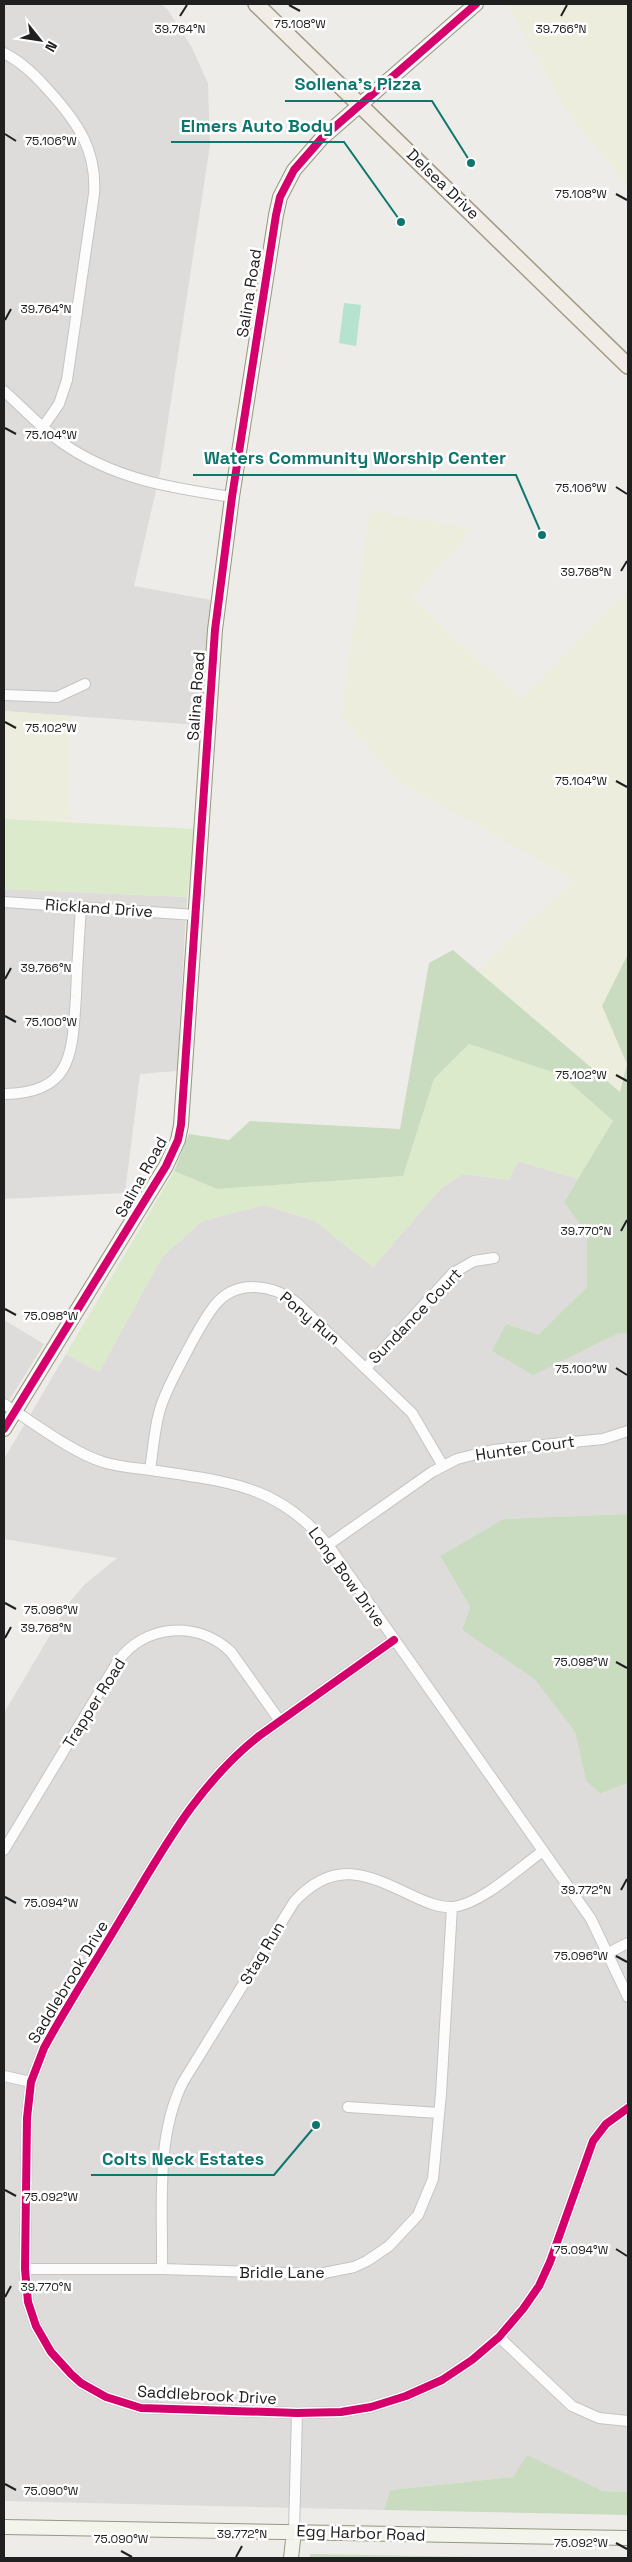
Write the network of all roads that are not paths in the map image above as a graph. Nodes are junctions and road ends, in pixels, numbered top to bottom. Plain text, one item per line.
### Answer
1 (256, 4) edge
2 (476, 4) edge
3 (4, 53) edge
4 (360, 104) junction
5 (628, 366) edge
6 (4, 391) edge
7 (43, 427) junction
8 (232, 497) junction
9 (85, 684) dead end
10 (4, 695) edge
11 (4, 902) edge
12 (81, 907) junction
13 (195, 915) junction
14 (4, 1094) edge
15 (494, 1258) dead end
16 (366, 1368) junction
17 (9, 1408) edge
18 (4, 1429) edge
19 (628, 1431) edge
20 (442, 1466) junction
21 (150, 1470) junction
22 (328, 1545) junction
23 (394, 1640) junction
24 (280, 1721) junction
25 (4, 1850) edge
26 (543, 1851) junction
27 (452, 1907) junction
28 (628, 1944) edge
29 (608, 1953) junction
30 (628, 1997) edge
31 (4, 2076) edge
32 (31, 2082) junction
33 (348, 2107) dead end
34 (628, 2108) edge
35 (439, 2113) junction
36 (24, 2269) junction
37 (162, 2269) junction
38 (499, 2337) junction
39 (297, 2413) junction
40 (628, 2421) edge
41 (4, 2527) edge
42 (294, 2531) junction
43 (628, 2538) edge
44 (291, 2558) edge

1 - 4 main road, Delsea Drive
2 - 4 street, Salina Road
3 - 7 street
4 - 5 main road, Delsea Drive
4 - 8 street, Salina Road
6 - 7 street
7 - 8 street
8 - 13 street, Salina Road
9 - 10 street
11 - 12 street, Rickland Drive
12 - 13 street, Rickland Drive
12 - 14 street
13 - 17 street, Salina Road
15 - 16 street, Sundance Court
16 - 20 street, Pony Run
16 - 21 street, Pony Run
17 - 18 street, Salina Road
17 - 21 street, Long Bow Drive
19 - 20 street, Hunter Court
20 - 22 street, Hunter Court
21 - 22 street, Long Bow Drive
22 - 23 street, Long Bow Drive
23 - 24 street, Saddlebrook Drive
23 - 26 street, Long Bow Drive
24 - 25 street, Trapper Road
24 - 32 street, Saddlebrook Drive
26 - 27 street
26 - 29 street, Long Bow Drive
27 - 35 street, Bridle Lane
27 - 37 street, Stag Run
28 - 29 street
29 - 30 street, Long Bow Drive
31 - 32 street
32 - 36 street, Saddlebrook Drive
33 - 35 street
34 - 38 street, Saddlebrook Drive
35 - 37 street, Bridle Lane
36 - 37 street, Bridle Lane
36 - 39 street, Saddlebrook Drive
38 - 39 street, Saddlebrook Drive
38 - 40 street
39 - 42 street
41 - 42 street, Egg Harbor Road
42 - 43 street, Egg Harbor Road
42 - 44 street

